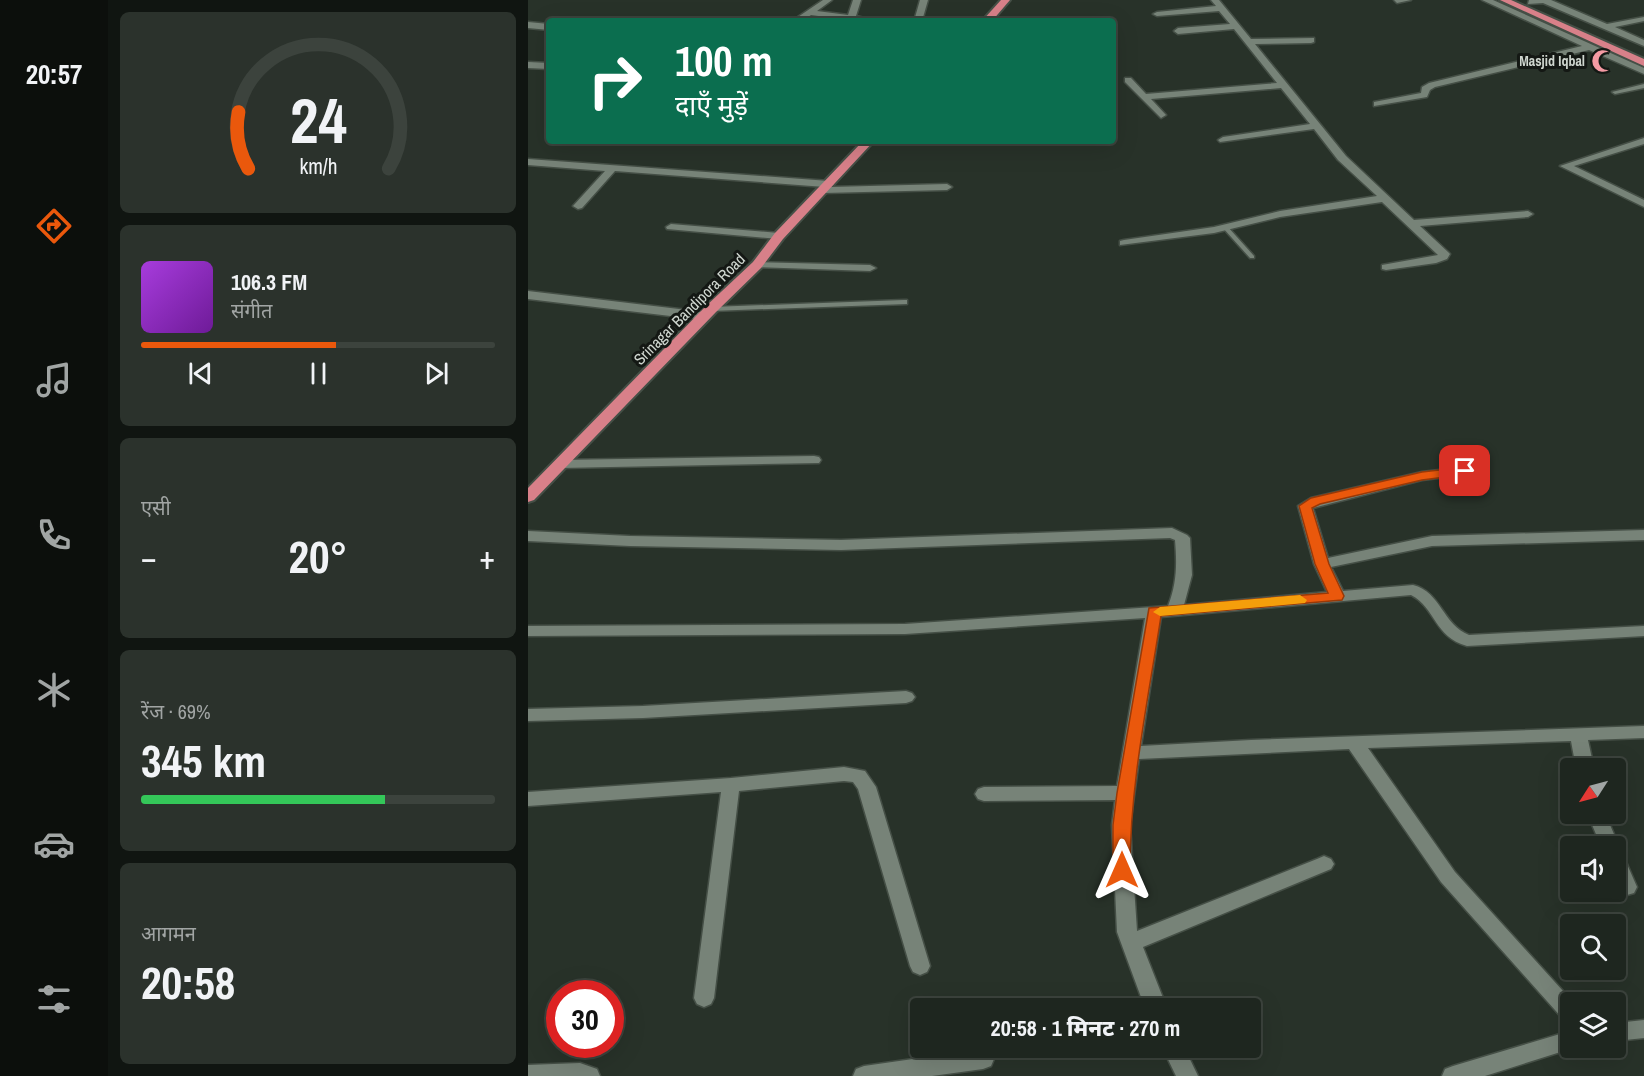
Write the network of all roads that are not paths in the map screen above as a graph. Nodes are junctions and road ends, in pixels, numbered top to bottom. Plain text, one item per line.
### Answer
1 (828, 0) edge
2 (857, 0) edge
3 (924, 0) edge
4 (1006, 0) edge
5 (1407, 0) edge
6 (1486, 0) edge
7 (1504, 0) edge
8 (1397, 1) edge
9 (1528, 1) edge
10 (1218, 4) edge
11 (810, 12) junction
12 (1157, 15) dead end
13 (801, 18) edge
14 (851, 18) joint
15 (919, 18) edge
16 (990, 18) edge
17 (1644, 19) edge
18 (528, 25) edge
19 (1236, 26) junction
20 (546, 27) edge
21 (1605, 27) junction
22 (1178, 31) dead end
23 (1311, 40) dead end
24 (1249, 42) junction
25 (1644, 43) edge
26 (1631, 46) junction
27 (1590, 47) junction
28 (1644, 52) edge
29 (1644, 63) edge
30 (528, 65) edge
31 (546, 66) edge
32 (1644, 71) edge
33 (1128, 80) dead end
34 (1283, 85) junction
35 (1644, 86) edge
36 (1615, 92) dead end
37 (1144, 97) junction
38 (1377, 104) dead end
39 (1161, 115) dead end
40 (1315, 126) junction
41 (1223, 140) dead end
42 (1644, 141) edge
43 (866, 144) edge
44 (528, 162) edge
45 (614, 168) junction
46 (826, 187) junction
47 (947, 187) dead end
48 (1387, 198) junction
49 (1644, 204) edge
50 (578, 206) dead end
51 (1527, 214) dead end
52 (1413, 223) junction
53 (671, 227) dead end
54 (1225, 227) junction
55 (779, 236) junction
56 (1124, 243) dead end
57 (1252, 257) dead end
58 (757, 265) junction
59 (1386, 267) dead end
60 (870, 268) dead end
61 (528, 295) edge
62 (904, 302) dead end
63 (707, 313) junction
64 (814, 460) dead end
65 (560, 464) junction
66 (1465, 471) dead end
67 (528, 497) edge
68 (1644, 535) edge
69 (528, 536) edge
70 (1322, 564) junction
71 (1337, 596) junction
72 (1174, 611) junction
73 (1154, 612) junction
74 (528, 631) edge
75 (1644, 632) edge
76 (906, 697) dead end
77 (528, 716) edge
78 (1644, 732) edge
79 (1578, 734) junction
80 (1354, 742) junction
81 (1132, 753) junction
82 (1583, 758) edge
83 (731, 785) junction
84 (1125, 793) junction
85 (984, 794) dead end
86 (528, 799) edge
87 (1324, 864) dead end
88 (1130, 943) junction
89 (920, 966) dead end
90 (704, 998) dead end
91 (1152, 998) edge
92 (1560, 1002) edge
93 (1644, 1029) edge
94 (1626, 1031) edge
95 (1560, 1043) edge
96 (1178, 1058) edge
97 (983, 1059) dead end
98 (528, 1075) edge
99 (1459, 1075) edge
100 (589, 1076) edge
101 (864, 1076) edge
102 (1187, 1076) edge

1 - 11 street
2 - 14 street
3 - 15 street
4 - 16 highway
5 - 8 street
6 - 27 street
7 - 29 highway
9 - 21 street
9 - 26 highway
10 - 12 street
10 - 19 street
11 - 13 street
11 - 14 street
17 - 21 street
18 - 20 street
19 - 22 street
19 - 24 street
21 - 25 street
23 - 24 street
24 - 34 street
25 - 26 street
26 - 28 highway
27 - 32 street
27 - 38 street
30 - 31 street
33 - 37 street
34 - 37 street
34 - 40 street
35 - 36 lane
37 - 39 street
40 - 41 street
40 - 48 street
42 - 49 street
43 - 46 highway, Srinagar Bandipora Road
44 - 45 street
45 - 46 street
45 - 50 street
46 - 47 street
46 - 55 highway, Srinagar Bandipora Road
48 - 52 street
48 - 54 street
51 - 52 street
52 - 59 street
53 - 55 street
54 - 56 street
54 - 57 lane
55 - 58 highway, Srinagar Bandipora Road
58 - 60 street
58 - 63 highway, Srinagar Bandipora Road
61 - 63 street
62 - 63 lane
63 - 65 highway, Srinagar Bandipora Road
64 - 65 street
65 - 67 highway, Srinagar Bandipora Road
66 - 70 street
68 - 70 street
69 - 72 street
70 - 71 street
71 - 72 street
71 - 75 street
72 - 73 street
73 - 74 street
73 - 81 street
76 - 77 street
78 - 79 street
79 - 80 street
79 - 82 street
80 - 81 street
80 - 92 street
81 - 84 street
83 - 86 street
83 - 89 street
83 - 90 street
84 - 85 street
84 - 88 street
87 - 88 street
88 - 91 street
93 - 94 street
95 - 99 street
96 - 102 street
97 - 101 street
98 - 100 street

